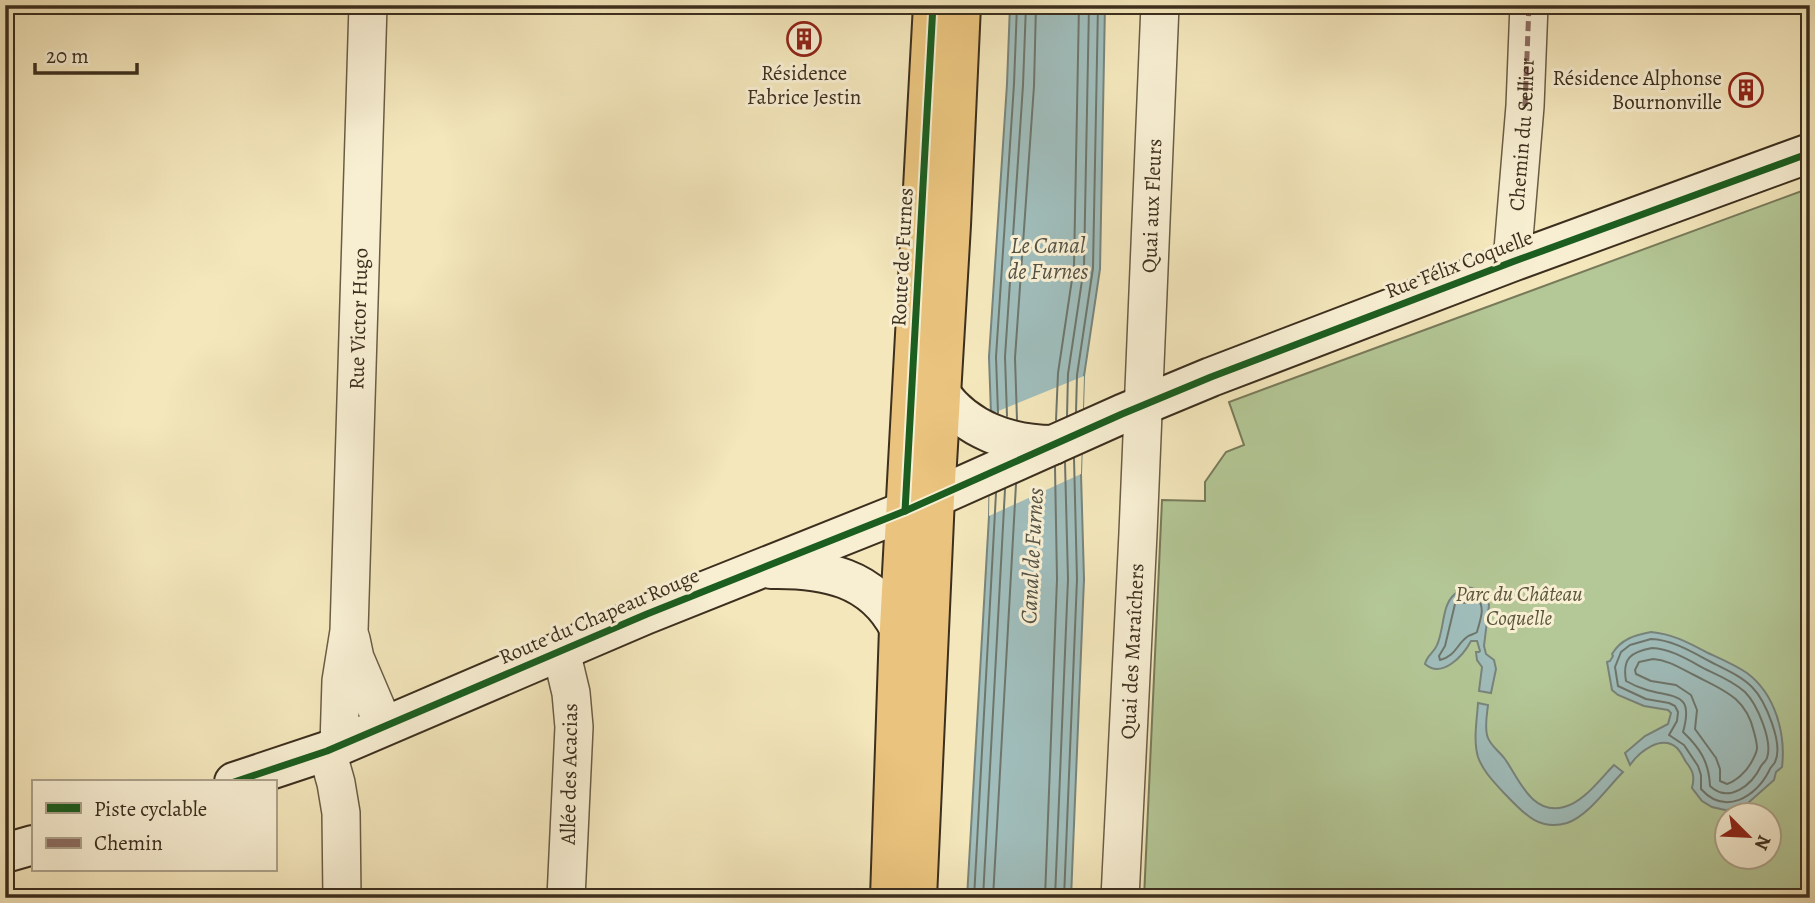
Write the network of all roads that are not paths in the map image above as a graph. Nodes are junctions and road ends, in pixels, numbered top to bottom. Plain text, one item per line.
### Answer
1 (368, 5) edge
2 (933, 5) edge
3 (961, 5) edge
4 (1160, 5) edge
5 (1530, 5) edge
6 (1810, 153) edge
7 (1512, 262) junction
8 (941, 394) junction
9 (1132, 410) junction
10 (1053, 445) junction
11 (920, 504) junction
12 (758, 569) junction
13 (899, 628) junction
14 (348, 631) junction
15 (561, 651) junction
16 (383, 726) junction
17 (333, 748) junction
18 (240, 780) edge
19 (32, 845) edge
20 (5, 853) edge
21 (342, 898) edge
22 (566, 898) edge
23 (890, 898) edge
24 (917, 898) edge
25 (1120, 898) edge

1 - 14 street, Rue Victor Hugo
2 - 11 main road, Route de Furnes
3 - 8 main road, Route de Furnes
4 - 9 street, Quai aux Fleurs
5 - 7 street, Chemin du Sellier
6 - 7 street, Rue Félix Coquelle
7 - 9 street, Rue Félix Coquelle
8 - 10 street
8 - 11 main road, Route de Furnes
9 - 10 street, Rue Félix Coquelle
9 - 25 street, Quai des Maraîchers
10 - 11 street, Route du Chapeau Rouge
11 - 12 street, Route du Chapeau Rouge
11 - 13 main road, Route de Furnes
11 - 24 main road, Route de Furnes
12 - 13 street, Route du Chapeau Rouge
12 - 15 street, Route du Chapeau Rouge
13 - 23 main road, Route de Furnes
14 - 16 street, Rue Victor Hugo
14 - 17 street, Rue Victor Hugo
15 - 16 street, Route du Chapeau Rouge
15 - 22 street, Allée des Acacias
16 - 17 street, Route du Chapeau Rouge
17 - 18 street, Route du Chapeau Rouge
17 - 21 street, Rue Victor Hugo
19 - 20 street

